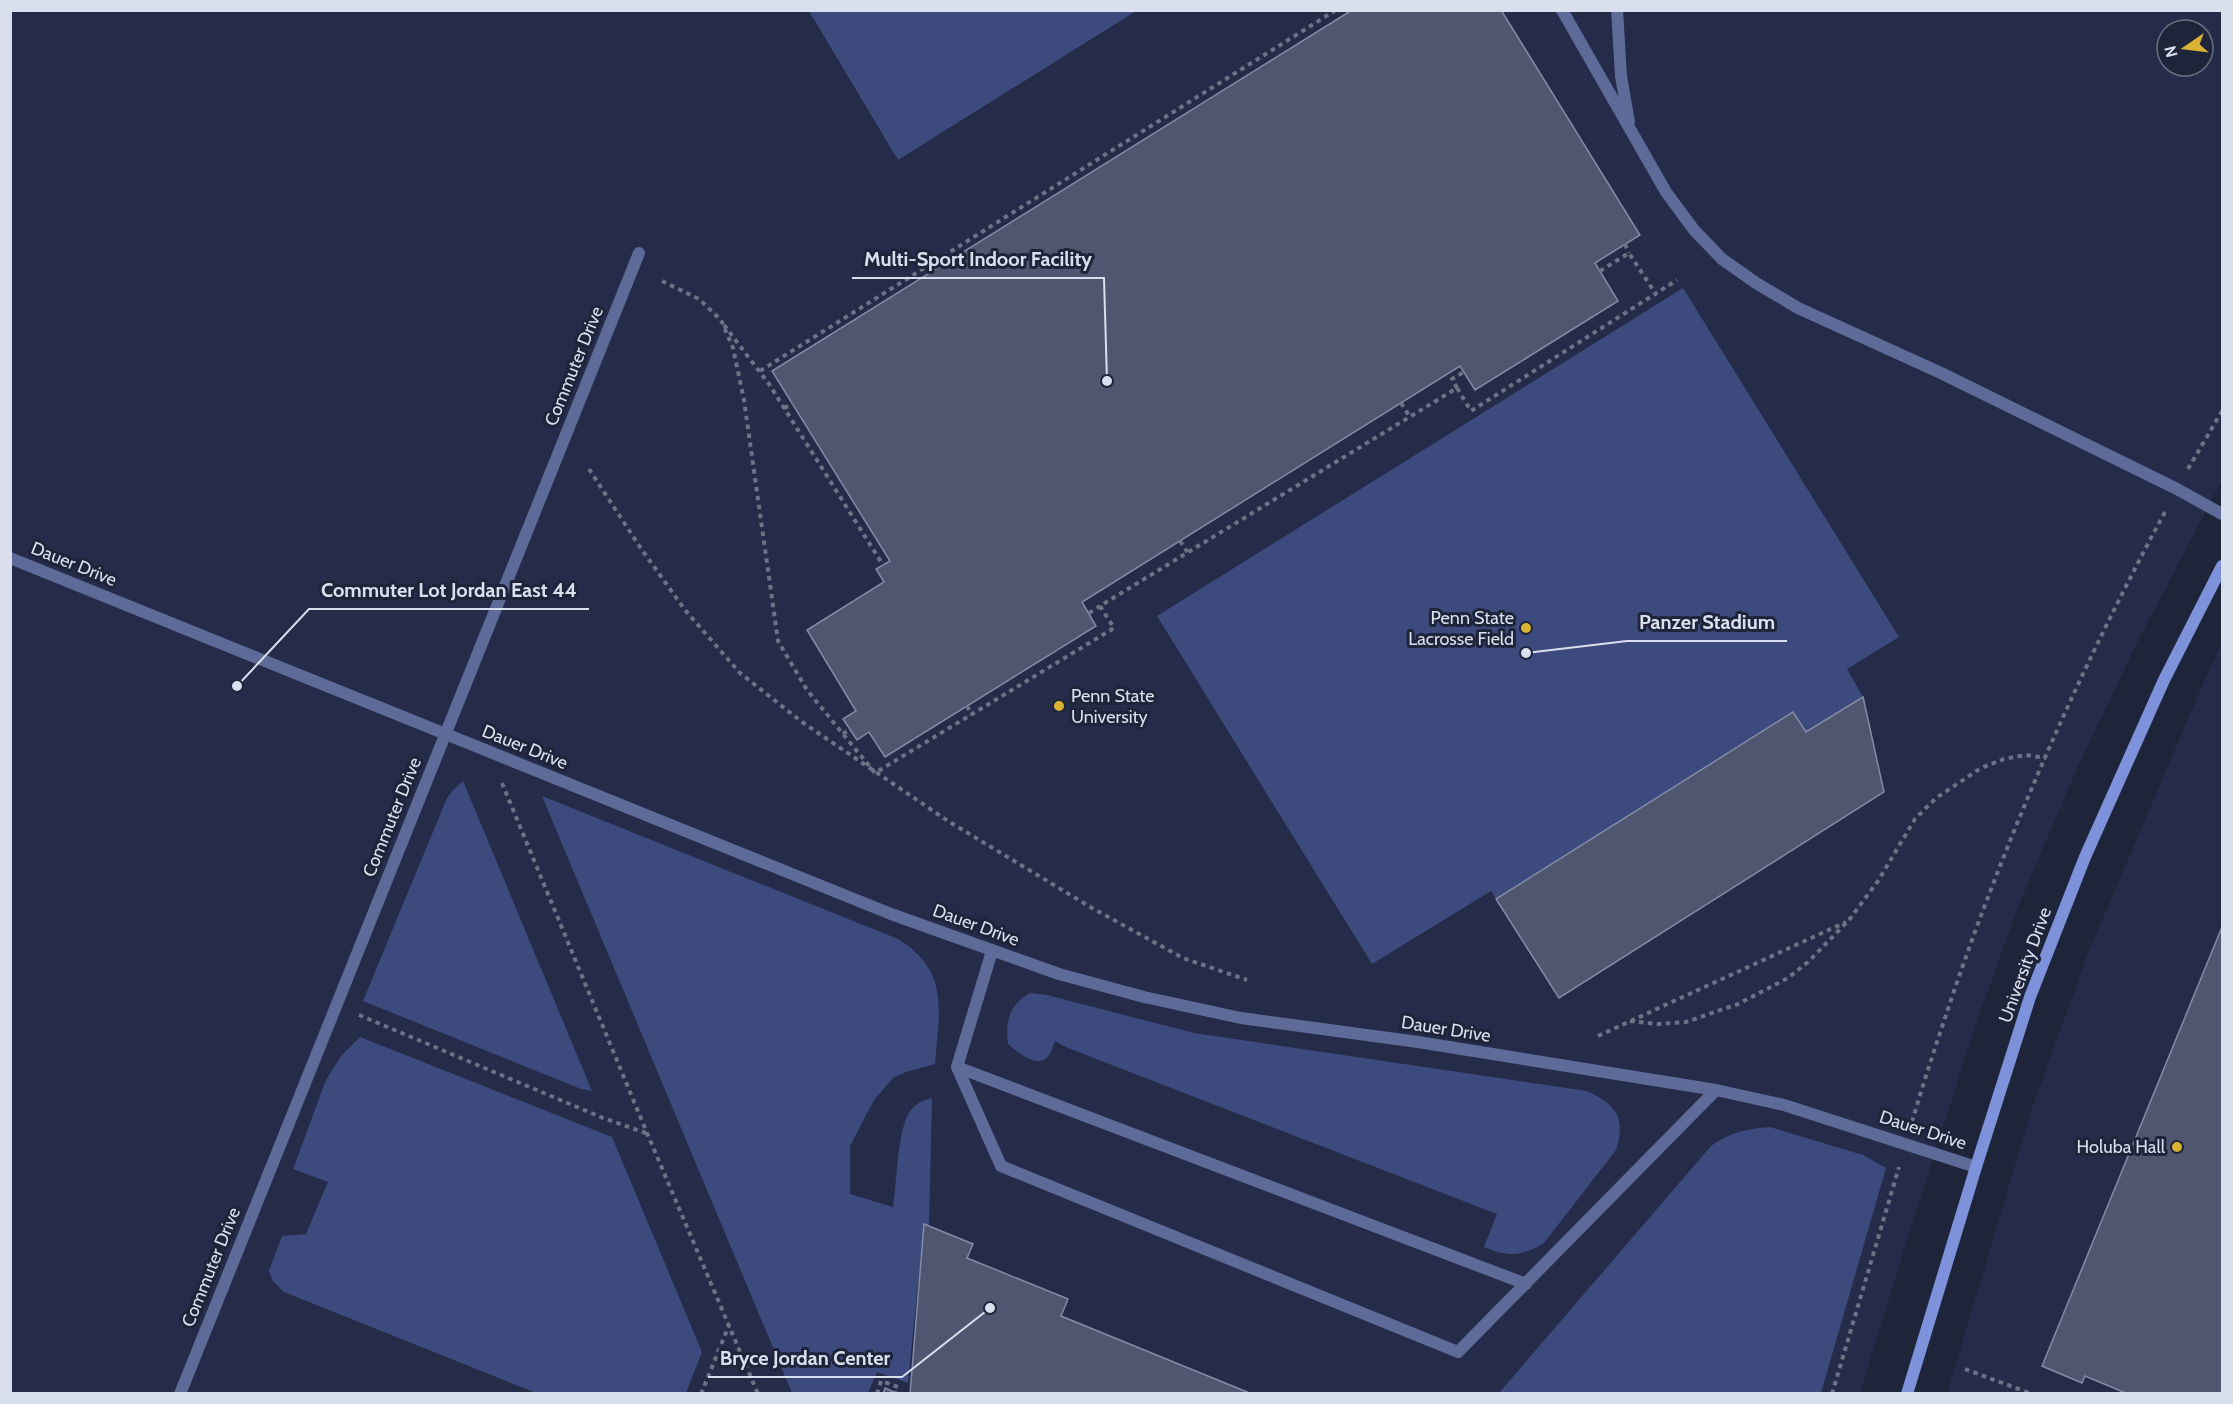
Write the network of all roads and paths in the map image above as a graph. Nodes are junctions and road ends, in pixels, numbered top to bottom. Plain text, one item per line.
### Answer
1 (1336, 10) edge
2 (1562, 10) edge
3 (1617, 10) edge
4 (1631, 132) junction
5 (1625, 244) dead end
6 (639, 253) dead end
7 (1629, 253) junction
8 (1600, 271) dead end
9 (1677, 280) dead end
10 (662, 281) dead end
11 (1655, 294) junction
12 (721, 320) junction
13 (760, 371) junction
14 (1464, 372) dead end
15 (1457, 388) junction
16 (1401, 403) dead end
17 (792, 404) dead end
18 (784, 408) junction
19 (2223, 411) edge
20 (1410, 417) junction
21 (2195, 457) dead end
22 (590, 469) dead end
23 (2223, 514) edge
24 (2159, 523) dead end
25 (1180, 540) dead end
26 (1188, 553) junction
27 (10, 558) edge
28 (883, 565) dead end
29 (2223, 566) edge
30 (1100, 606) junction
31 (1089, 613) dead end
32 (967, 706) dead end
33 (972, 715) junction
34 (850, 729) dead end
35 (445, 734) junction
36 (843, 734) junction
37 (2046, 758) junction
38 (875, 773) junction
39 (499, 777) dead end
40 (1849, 920) junction
41 (992, 951) junction
42 (1247, 980) dead end
43 (354, 1013) dead end
44 (1630, 1021) junction
45 (1598, 1035) dead end
46 (957, 1067) junction
47 (1716, 1090) junction
48 (1916, 1107) dead end
49 (647, 1133) junction
50 (1976, 1167) junction
51 (1895, 1179) dead end
52 (1526, 1284) junction
53 (729, 1325) junction
54 (1965, 1370) dead end
55 (896, 1393) edge
56 (180, 1394) edge
57 (701, 1394) edge
58 (758, 1394) edge
59 (877, 1394) edge
60 (1832, 1394) edge
61 (1907, 1394) edge
62 (2032, 1394) edge

1 - 13 path
2 - 4 street
3 - 4 street
4 - 23 street
5 - 7 path
6 - 35 street, Commuter Drive
7 - 8 path
7 - 11 path
9 - 11 path
10 - 12 path
11 - 15 path
12 - 13 path
12 - 36 path
13 - 18 path
14 - 15 path
15 - 20 path
16 - 20 path
17 - 18 path
18 - 28 path
19 - 21 path
20 - 26 path
22 - 38 path
24 - 37 path
25 - 26 path
26 - 30 path
27 - 35 street, Dauer Drive
29 - 50 main road, University Drive
30 - 31 path
30 - 33 path
32 - 33 path
33 - 38 path
34 - 36 path
35 - 41 street, Dauer Drive
35 - 56 street, Commuter Drive
36 - 38 path
37 - 40 path
37 - 48 path
38 - 42 path
39 - 49 path
40 - 44 path
40 - 44 path
41 - 46 street
41 - 47 street, Dauer Drive
43 - 49 path
44 - 45 path
46 - 52 street
46 - 52 street
47 - 50 street, Dauer Drive
47 - 52 street
49 - 53 path
50 - 61 main road, University Drive
51 - 60 path
53 - 57 path
53 - 58 path
54 - 62 path
55 - 59 path

